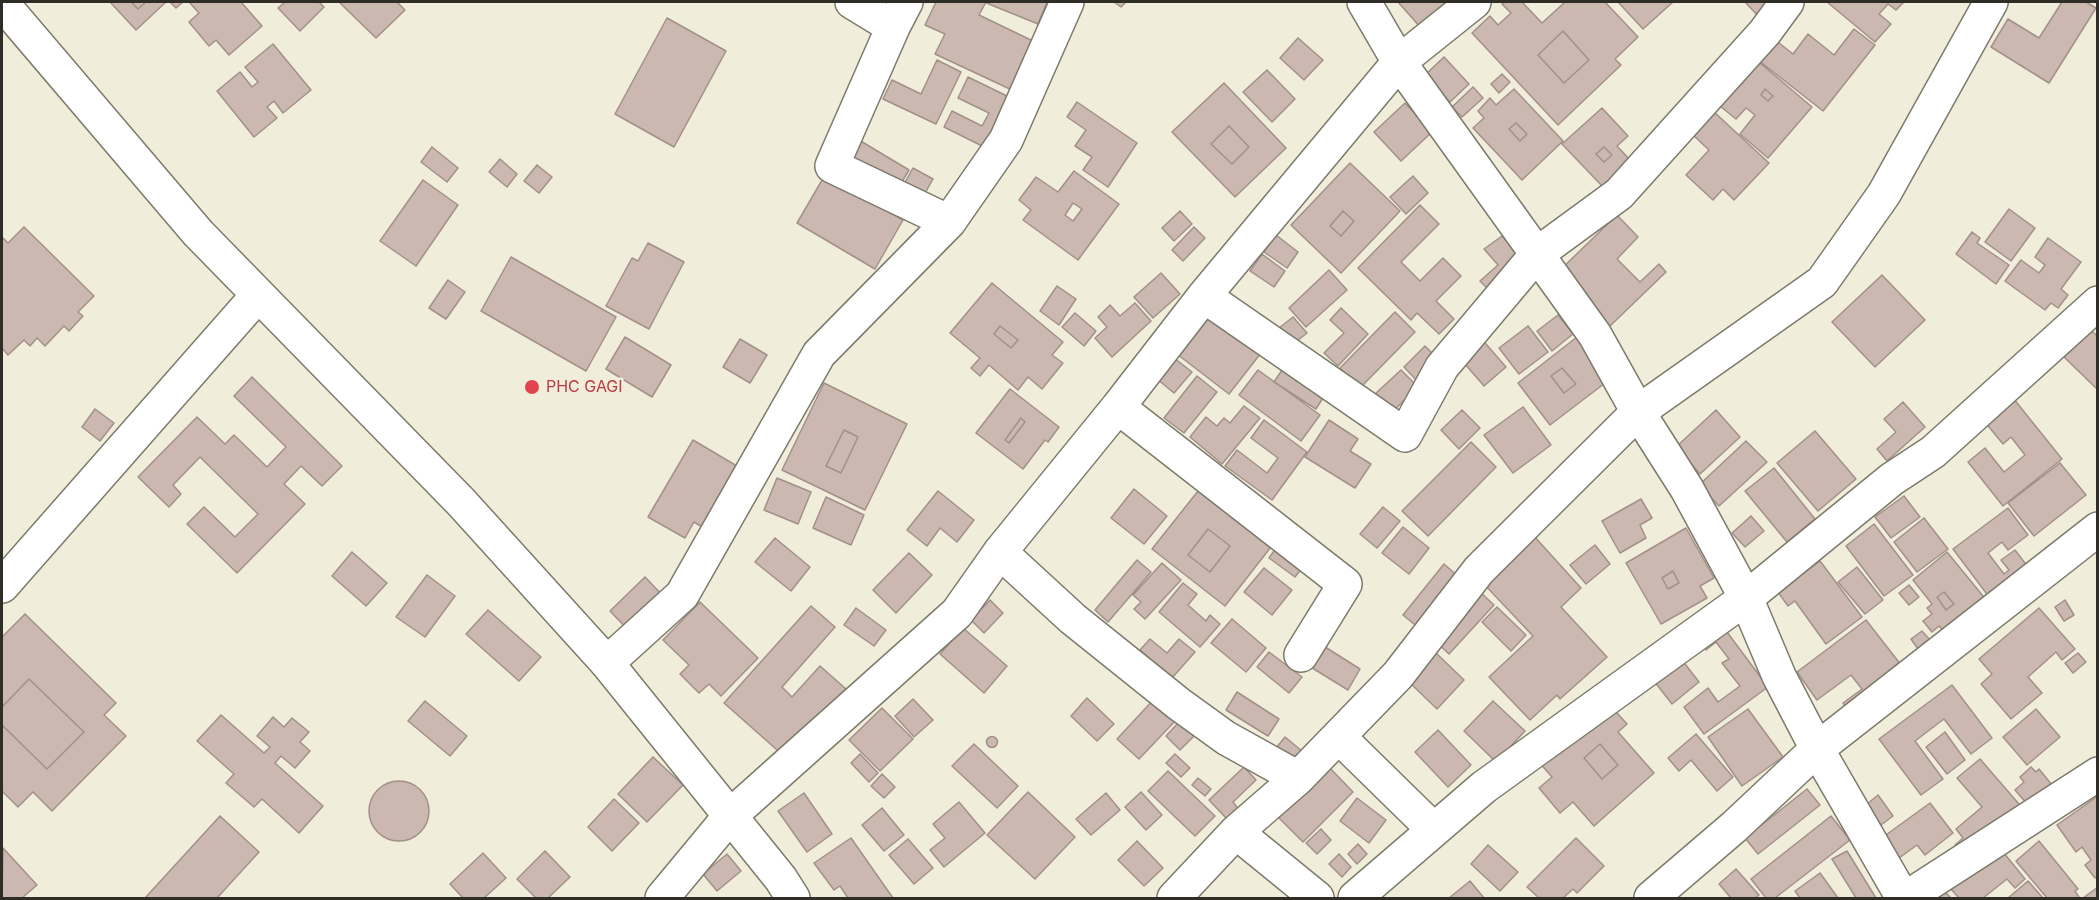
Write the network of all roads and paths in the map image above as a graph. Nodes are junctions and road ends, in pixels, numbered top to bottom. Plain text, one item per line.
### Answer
1 (852, 2) edge
2 (1067, 2) edge
3 (1364, 2) edge
4 (1474, 2) edge
5 (1787, 2) edge
6 (1991, 2) edge
7 (2, 3) edge
8 (900, 14) edge
9 (1399, 62) junction
10 (949, 222) junction
11 (1537, 254) junction
12 (258, 295) junction
13 (1204, 296) junction
14 (2097, 303) edge
15 (1118, 407) junction
16 (1638, 412) junction
17 (2097, 529) edge
18 (1000, 552) junction
19 (2, 586) edge
20 (1746, 598) junction
21 (1301, 654) dead end
22 (607, 663) junction
23 (1339, 737) junction
24 (1817, 749) junction
25 (2097, 774) edge
26 (1298, 778) junction
27 (730, 816) junction
28 (1434, 830) junction
29 (1236, 832) junction
30 (662, 898) edge
31 (793, 898) edge
32 (1174, 898) edge
33 (1317, 898) edge
34 (1355, 898) edge
35 (1651, 898) edge
36 (1905, 898) edge

1 - 8 street
2 - 10 street
3 - 9 street
4 - 9 street
5 - 11 street
6 - 16 street
7 - 12 street
8 - 10 street
9 - 11 street
9 - 13 street
10 - 22 street
11 - 13 street
11 - 16 street
12 - 19 street
12 - 22 street
13 - 15 street
14 - 20 street
15 - 18 street
15 - 21 street
16 - 20 street
16 - 23 street
17 - 24 street
18 - 26 street
18 - 27 street
20 - 24 street
20 - 28 street
22 - 27 street
23 - 26 street
23 - 28 street
24 - 35 street
24 - 36 street
25 - 36 street
26 - 29 street
27 - 30 street
27 - 31 street
28 - 34 street
29 - 32 street
29 - 33 street

